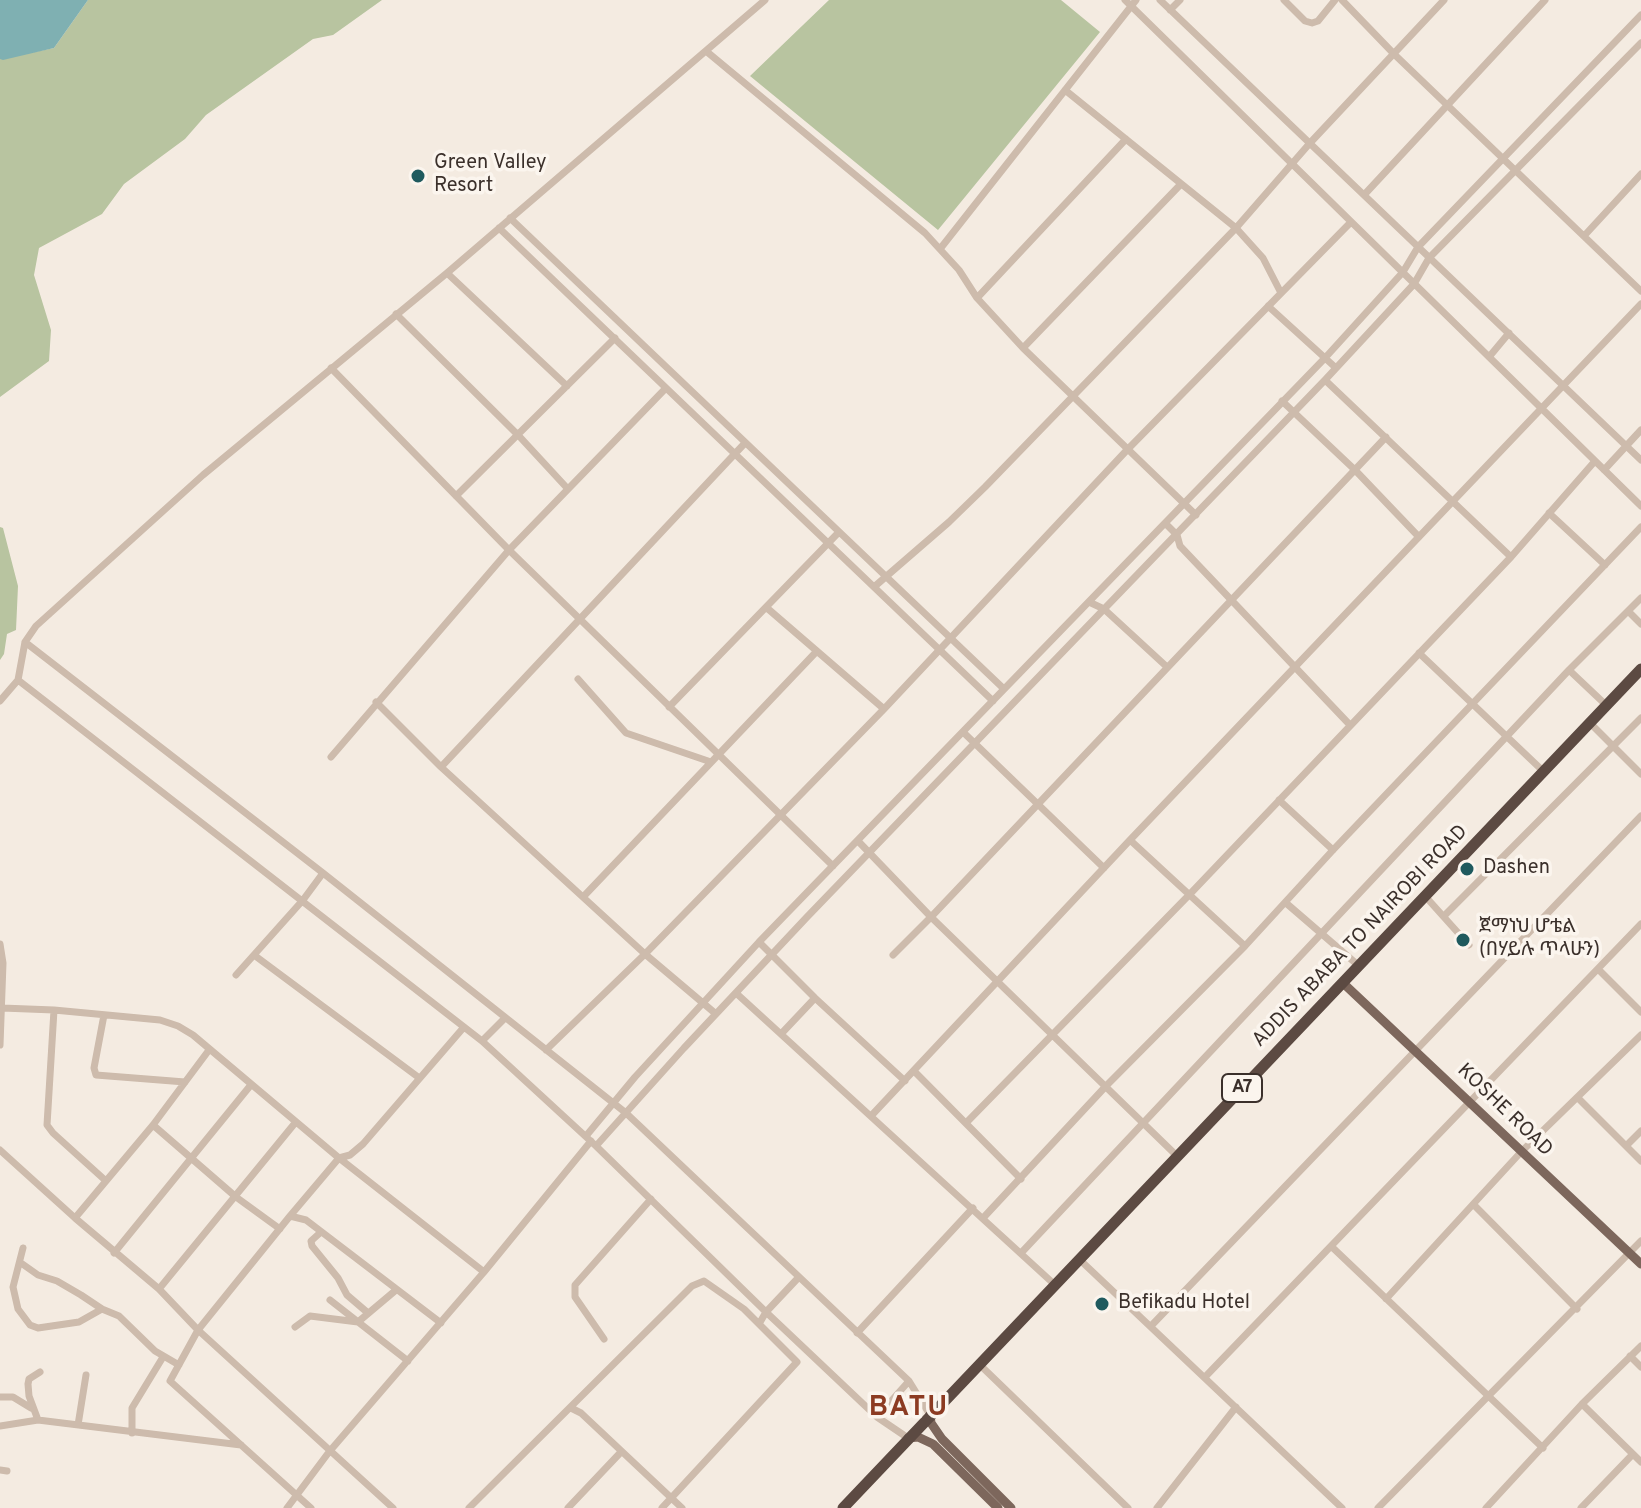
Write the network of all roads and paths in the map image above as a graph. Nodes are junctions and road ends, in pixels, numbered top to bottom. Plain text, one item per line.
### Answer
1 (765, 0) edge
2 (1160, 0) edge
3 (1180, 0) edge
4 (1284, 0) edge
5 (1335, 0) edge
6 (1342, 0) edge
7 (1444, 0) edge
8 (1545, 0) edge
9 (1130, 2) edge
10 (1170, 10) junction
11 (1641, 15) edge
12 (1641, 43) edge
13 (1613, 44) junction
14 (706, 51) junction
15 (1395, 55) junction
16 (1627, 57) junction
17 (1065, 90) junction
18 (1566, 94) junction
19 (1447, 104) junction
20 (1579, 105) junction
21 (1126, 139) junction
22 (1310, 143) junction
23 (1503, 157) junction
24 (1292, 164) junction
25 (1515, 169) junction
26 (1641, 174) edge
27 (1181, 184) junction
28 (1364, 195) junction
29 (510, 218) junction
30 (1351, 222) junction
31 (499, 228) junction
32 (1236, 228) junction
33 (1584, 236) junction
34 (1418, 247) junction
35 (940, 249) junction
36 (1429, 258) junction
37 (1403, 272) junction
38 (447, 273) junction
39 (1414, 284) junction
40 (1641, 291) edge
41 (1281, 293) junction
42 (977, 298) junction
43 (1641, 304) edge
44 (1268, 306) junction
45 (396, 314) junction
46 (1354, 326) junction
47 (1509, 333) junction
48 (1366, 336) junction
49 (615, 338) junction
50 (1023, 348) junction
51 (1489, 357) junction
52 (1325, 358) junction
53 (331, 368) junction
54 (1336, 368) junction
55 (1325, 380) junction
56 (567, 386) junction
57 (1564, 386) junction
58 (666, 388) junction
59 (1073, 396) junction
60 (1282, 401) junction
61 (1542, 410) junction
62 (1294, 413) junction
63 (1641, 430) edge
64 (519, 436) junction
65 (1386, 437) junction
66 (745, 443) junction
67 (1627, 446) junction
68 (1127, 450) junction
69 (1234, 450) junction
70 (735, 454) junction
71 (1641, 460) edge
72 (1595, 461) junction
73 (1246, 462) junction
74 (1355, 470) junction
75 (1604, 470) junction
76 (567, 488) junction
77 (456, 496) junction
78 (1452, 503) junction
79 (1185, 504) junction
80 (1641, 506) edge
81 (1549, 513) junction
82 (1196, 515) junction
83 (1166, 524) junction
84 (1641, 527) edge
85 (839, 532) junction
86 (1156, 533) junction
87 (1177, 535) junction
88 (1419, 537) junction
89 (829, 543) junction
90 (1168, 544) junction
91 (1180, 546) junction
92 (509, 550) junction
93 (1511, 557) junction
94 (1128, 560) junction
95 (1605, 565) junction
96 (1140, 572) junction
97 (887, 577) junction
98 (874, 587) junction
99 (1641, 598) edge
100 (911, 601) junction
101 (1231, 601) junction
102 (1089, 602) junction
103 (767, 608) junction
104 (1104, 609) junction
105 (1628, 611) junction
106 (900, 612) junction
107 (580, 619) junction
108 (1641, 624) edge
109 (950, 638) junction
110 (25, 642) junction
111 (939, 649) junction
112 (817, 651) junction
113 (1040, 653) junction
114 (1419, 653) junction
115 (1052, 664) junction
116 (1167, 667) junction
117 (1294, 668) junction
118 (1641, 669) edge
119 (1569, 670) junction
120 (578, 679) dead end
121 (18, 680) junction
122 (1004, 689) junction
123 (0, 701) edge
124 (993, 701) junction
125 (376, 702) junction
126 (1472, 703) junction
127 (1606, 705) junction
128 (669, 707) junction
129 (884, 709) junction
130 (1641, 718) edge
131 (1589, 722) junction
132 (1350, 725) junction
133 (963, 732) junction
134 (1506, 737) junction
135 (976, 745) junction
136 (1613, 746) junction
137 (719, 753) junction
138 (331, 757) dead end
139 (711, 762) junction
140 (441, 767) junction
141 (1543, 771) junction
142 (1641, 774) edge
143 (908, 789) junction
144 (1279, 800) junction
145 (920, 801) junction
146 (1039, 804) junction
147 (781, 813) junction
148 (1641, 816) edge
149 (1130, 840) junction
150 (858, 841) junction
151 (1333, 850) junction
152 (870, 853) junction
153 (844, 855) junction
154 (833, 866) junction
155 (856, 867) junction
156 (1104, 868) junction
157 (323, 873) junction
158 (1190, 894) junction
159 (584, 896) junction
160 (1425, 896) junction
161 (303, 900) junction
162 (1286, 903) junction
163 (795, 905) junction
164 (1444, 916) junction
165 (807, 917) junction
166 (931, 917) junction
167 (1641, 924) edge
168 (1323, 933) junction
169 (759, 942) junction
170 (0, 944) edge
171 (1469, 945) dead end
172 (1245, 946) junction
173 (645, 954) junction
174 (772, 954) junction
175 (254, 955) junction
176 (893, 955) dead end
177 (1359, 966) junction
178 (1598, 969) junction
179 (236, 975) dead end
180 (997, 982) junction
181 (1343, 983) junction
182 (736, 993) junction
183 (815, 998) junction
184 (703, 1002) junction
185 (2, 1008) edge
186 (54, 1010) junction
187 (1641, 1012) edge
188 (716, 1014) junction
189 (104, 1015) junction
190 (505, 1018) junction
191 (464, 1027) junction
192 (781, 1034) junction
193 (1641, 1035) edge
194 (672, 1036) junction
195 (1052, 1036) junction
196 (482, 1041) junction
197 (0, 1045) edge
198 (684, 1048) junction
199 (209, 1050) junction
200 (546, 1050) junction
201 (1416, 1050) junction
202 (914, 1071) junction
203 (418, 1077) junction
204 (635, 1077) junction
205 (905, 1081) junction
206 (185, 1082) junction
207 (250, 1086) junction
208 (1106, 1086) junction
209 (647, 1089) junction
210 (1578, 1098) junction
211 (613, 1103) junction
212 (1471, 1103) junction
213 (626, 1113) junction
214 (871, 1116) junction
215 (295, 1123) junction
216 (966, 1123) junction
217 (1143, 1123) junction
218 (153, 1125) junction
219 (1641, 1131) edge
220 (591, 1141) junction
221 (1626, 1146) junction
222 (0, 1150) edge
223 (1521, 1152) junction
224 (1177, 1156) junction
225 (339, 1158) junction
226 (191, 1160) junction
227 (1641, 1161) edge
228 (1021, 1179) junction
229 (106, 1181) junction
230 (236, 1197) junction
231 (651, 1199) junction
232 (1474, 1205) junction
233 (973, 1208) junction
234 (290, 1216) junction
235 (984, 1217) junction
236 (75, 1218) junction
237 (280, 1229) junction
238 (321, 1232) junction
239 (1641, 1241) edge
240 (1332, 1247) junction
241 (23, 1248) dead end
242 (1022, 1252) junction
243 (114, 1253) junction
244 (1629, 1253) junction
245 (1079, 1259) junction
246 (21, 1263) junction
247 (1641, 1264) edge
248 (484, 1272) junction
249 (799, 1277) junction
250 (1054, 1284) junction
251 (159, 1289) junction
252 (396, 1290) junction
253 (1386, 1299) junction
254 (330, 1300) dead end
255 (102, 1309) junction
256 (1577, 1309) junction
257 (766, 1312) junction
258 (368, 1313) junction
259 (358, 1322) junction
260 (441, 1323) junction
261 (759, 1324) junction
262 (1151, 1326) junction
263 (295, 1327) dead end
264 (198, 1330) junction
265 (857, 1333) junction
266 (604, 1339) dead end
267 (1641, 1346) edge
268 (1630, 1356) junction
269 (163, 1357) junction
270 (408, 1361) junction
271 (979, 1364) junction
272 (179, 1365) junction
273 (1641, 1367) edge
274 (40, 1372) dead end
275 (86, 1375) dead end
276 (1205, 1377) junction
277 (909, 1381) junction
278 (0, 1397) edge
279 (1488, 1397) junction
280 (1582, 1404) junction
281 (1236, 1407) junction
282 (571, 1408) junction
283 (33, 1409) junction
284 (930, 1415) junction
285 (877, 1417) junction
286 (38, 1420) junction
287 (78, 1425) junction
288 (218, 1425) junction
289 (0, 1426) edge
290 (132, 1433) junction
291 (908, 1438) junction
292 (218, 1442) junction
293 (243, 1445) junction
294 (1543, 1448) junction
295 (329, 1452) junction
296 (621, 1452) junction
297 (1633, 1454) junction
298 (1641, 1462) edge
299 (296, 1494) junction
300 (671, 1498) junction
301 (287, 1508) edge
302 (311, 1508) edge
303 (393, 1508) edge
304 (469, 1508) edge
305 (568, 1508) edge
306 (662, 1508) edge
307 (682, 1508) edge
308 (843, 1508) edge
309 (998, 1508) edge
310 (1011, 1508) edge
311 (1128, 1508) edge
312 (1157, 1508) edge
313 (1342, 1508) edge
314 (1378, 1508) edge
315 (1486, 1508) edge
316 (1581, 1508) edge

1 - 14 street
2 - 10 street
3 - 10 street
4 - 5 street
6 - 15 street
7 - 15 street
8 - 19 street
9 - 17 street
9 - 24 street
10 - 22 street
11 - 13 street
12 - 16 street
13 - 16 street
13 - 18 street
14 - 29 street
14 - 35 street
15 - 19 street
15 - 22 street
16 - 20 street
17 - 21 street
17 - 35 street
18 - 20 street
18 - 23 street
19 - 23 street
19 - 28 street
20 - 25 street
21 - 27 street
21 - 42 street
22 - 24 street
22 - 28 street
23 - 25 street
23 - 34 street
24 - 30 street
24 - 32 street
25 - 33 street
25 - 36 street
26 - 33 street
27 - 32 street
27 - 50 street
28 - 34 street
29 - 31 street
29 - 66 street
30 - 37 street
30 - 41 street
31 - 38 street
31 - 49 street
32 - 41 street
32 - 59 street
33 - 40 street
34 - 36 street
34 - 37 street
35 - 42 street
36 - 39 street
36 - 47 street
37 - 39 street
37 - 46 street
38 - 45 street
38 - 56 street
39 - 48 street
39 - 51 street
41 - 44 street
42 - 50 street
43 - 57 street
44 - 52 street
44 - 68 street
45 - 53 street
45 - 64 street
46 - 48 street
46 - 52 street
47 - 51 street
47 - 57 street
48 - 54 street
49 - 56 street
49 - 58 street
50 - 59 street
51 - 61 street
52 - 54 street
52 - 60 street
53 - 77 street
53 - 110 street
54 - 55 street
55 - 62 street
55 - 65 street
56 - 64 street
57 - 61 street
57 - 67 street
58 - 70 street
58 - 76 street
59 - 68 street
59 - 97 street
60 - 62 street
60 - 69 street
61 - 72 street
61 - 78 street
62 - 73 street
62 - 74 street
63 - 67 street
64 - 76 street
64 - 77 street
65 - 74 street
65 - 78 street
66 - 70 street
66 - 85 street
67 - 71 street
67 - 75 street
68 - 79 street
68 - 109 street
69 - 73 street
69 - 79 street
70 - 89 street
70 - 107 street
72 - 75 street
72 - 81 street
73 - 82 street
74 - 88 street
74 - 101 street
75 - 80 street
76 - 92 street
77 - 92 street
78 - 88 street
78 - 93 street
79 - 82 street
79 - 83 street
81 - 93 street
81 - 95 street
82 - 87 street
83 - 86 street
83 - 87 street
84 - 95 street
85 - 89 street
85 - 97 street
86 - 90 street
86 - 94 street
87 - 90 street
87 - 91 street
88 - 117 street
89 - 98 street
89 - 103 street
90 - 91 street
90 - 96 street
91 - 101 street
92 - 107 street
92 - 125 street
93 - 114 street
94 - 96 street
94 - 102 street
95 - 126 street
96 - 104 street
97 - 98 street
97 - 100 street
98 - 106 street
99 - 105 street
100 - 106 street
100 - 109 street
101 - 116 street
101 - 117 street
102 - 104 street
102 - 113 street
103 - 112 street
103 - 128 street
104 - 115 street
104 - 116 street
105 - 108 street
105 - 119 street
106 - 111 street
107 - 128 street
107 - 140 street
109 - 111 street
109 - 122 street
110 - 121 street
110 - 157 street
111 - 124 street
111 - 129 street
112 - 129 street
112 - 137 street
113 - 115 street
113 - 122 street
114 - 126 street
114 - 132 street
115 - 135 street
116 - 146 street
117 - 132 street
117 - 149 street
118 - 127 highway, ADDIS ABABA TO NAIROBI ROAD / A7
119 - 127 street
119 - 134 street
120 - 139 street
121 - 123 street
121 - 161 street
122 - 124 street
124 - 133 street
125 - 138 street
125 - 140 street
126 - 134 street
126 - 151 street
127 - 131 highway, ADDIS ABABA TO NAIROBI ROAD / A7
128 - 137 street
129 - 147 street
130 - 136 street
131 - 136 street
131 - 141 highway, ADDIS ABABA TO NAIROBI ROAD / A7
132 - 144 street
133 - 135 street
133 - 143 street
134 - 141 street
134 - 168 street
135 - 145 street
135 - 146 street
136 - 142 street
136 - 164 street
137 - 139 street
137 - 147 street
139 - 159 street
140 - 159 street
141 - 160 highway, ADDIS ABABA TO NAIROBI ROAD / A7
143 - 145 street
143 - 150 street
144 - 151 street
144 - 158 street
145 - 152 street
146 - 156 street
146 - 166 street
147 - 154 street
147 - 173 street
148 - 201 street
149 - 156 street
149 - 158 street
150 - 152 street
150 - 153 street
151 - 162 street
152 - 155 street
152 - 166 street
153 - 154 street
153 - 155 street
154 - 163 street
155 - 165 street
156 - 180 street
157 - 161 street
157 - 190 street
158 - 172 street
158 - 195 street
159 - 173 street
160 - 164 street
160 - 177 highway, ADDIS ABABA TO NAIROBI ROAD / A7
161 - 175 street
161 - 191 street
162 - 168 street
162 - 172 street
163 - 165 street
163 - 169 street
164 - 171 street
165 - 174 street
166 - 176 street
166 - 180 street
167 - 178 street
168 - 177 street
168 - 217 street
169 - 174 street
169 - 184 street
170 - 185 street
172 - 208 street
173 - 184 street
173 - 200 street
174 - 182 street
174 - 183 street
175 - 179 street
175 - 203 street
177 - 181 highway, ADDIS ABABA TO NAIROBI ROAD / A7
178 - 187 street
178 - 212 street
180 - 195 street
180 - 202 street
181 - 201 main road, KOSHE ROAD
181 - 224 highway, ADDIS ABABA TO NAIROBI ROAD / A7
182 - 188 street
182 - 192 street
183 - 192 street
183 - 205 street
184 - 188 street
184 - 194 street
185 - 186 street
185 - 197 street
186 - 189 street
186 - 229 street
188 - 198 street
189 - 199 street
189 - 206 street
190 - 196 street
190 - 200 street
191 - 196 street
191 - 203 street
192 - 214 street
193 - 210 street
194 - 198 street
194 - 204 street
195 - 208 street
195 - 216 street
196 - 220 street
198 - 209 street
199 - 206 street
199 - 207 street
200 - 211 street
201 - 212 main road, KOSHE ROAD
201 - 262 street
202 - 205 street
202 - 216 street
203 - 225 street
204 - 209 street
204 - 211 street
205 - 214 street
206 - 218 street
207 - 215 street
207 - 226 street
208 - 217 street
208 - 228 street
209 - 213 street
210 - 221 street
210 - 223 street
211 - 213 street
211 - 220 street
212 - 223 main road, KOSHE ROAD
212 - 240 street
213 - 220 street
213 - 249 street
214 - 233 street
215 - 225 street
215 - 230 street
216 - 228 street
217 - 224 street
217 - 242 street
218 - 226 street
218 - 229 street
219 - 221 street
220 - 231 street
220 - 248 street
221 - 227 street
222 - 236 street
223 - 232 street
223 - 244 main road, KOSHE ROAD
224 - 245 highway, ADDIS ABABA TO NAIROBI ROAD / A7
225 - 234 street
225 - 248 street
226 - 230 street
226 - 243 street
228 - 235 street
229 - 236 street
230 - 237 street
230 - 251 street
231 - 257 street
231 - 266 street
232 - 253 street
232 - 256 street
233 - 235 street
233 - 265 street
234 - 237 street
234 - 238 street
235 - 242 street
236 - 243 street
237 - 264 street
238 - 252 street
238 - 258 street
239 - 244 street
240 - 253 street
240 - 276 street
241 - 246 street
242 - 250 street
243 - 251 street
244 - 247 main road, KOSHE ROAD
244 - 256 street
245 - 250 highway, ADDIS ABABA TO NAIROBI ROAD / A7
245 - 262 street
246 - 255 street
246 - 255 street
248 - 260 street
249 - 257 street
249 - 265 street
250 - 271 highway, ADDIS ABABA TO NAIROBI ROAD / A7
251 - 264 street
252 - 258 street
252 - 260 street
253 - 279 street
254 - 259 street
255 - 269 street
256 - 279 street
257 - 261 street
257 - 285 street
258 - 259 street
259 - 263 street
259 - 270 street
260 - 270 street
261 - 282 street
261 - 300 street
262 - 276 street
264 - 272 street
264 - 295 street
265 - 277 street
267 - 268 street
268 - 273 street
268 - 280 street
269 - 272 street
269 - 290 street
270 - 295 street
271 - 284 highway, ADDIS ABABA TO NAIROBI ROAD / A7
271 - 311 street
272 - 288 street
274 - 283 street
275 - 287 street
276 - 281 street
277 - 284 street
277 - 285 street
278 - 283 street
279 - 294 street
279 - 314 street
280 - 294 street
280 - 297 street
281 - 312 street
281 - 313 street
282 - 296 street
282 - 304 street
283 - 286 street
284 - 291 highway, ADDIS ABABA TO NAIROBI ROAD / A7
284 - 310 main road
285 - 291 street
286 - 287 street
286 - 289 street
287 - 290 street
288 - 292 street
288 - 293 street
290 - 292 street
291 - 308 highway, ADDIS ABABA TO NAIROBI ROAD / A7
291 - 309 main road
292 - 293 street
293 - 299 street
294 - 315 street
295 - 299 street
295 - 303 street
296 - 300 street
296 - 305 street
297 - 298 street
297 - 316 street
299 - 301 street
299 - 302 street
300 - 306 street
300 - 307 street

